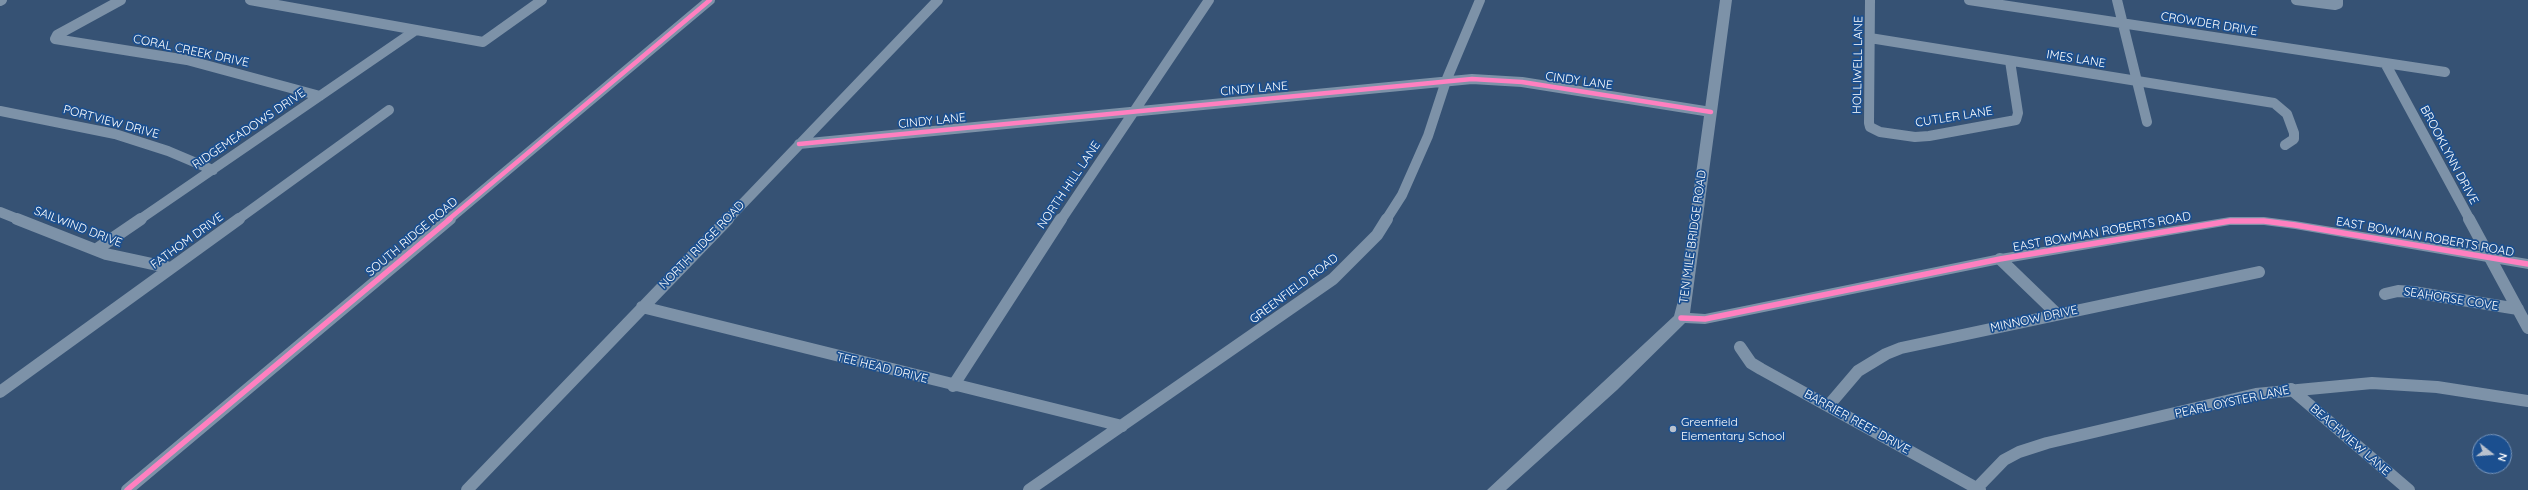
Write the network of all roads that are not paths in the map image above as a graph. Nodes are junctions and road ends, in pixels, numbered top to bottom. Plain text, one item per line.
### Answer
1 (121, 0) edge
2 (250, 0) edge
3 (542, 0) edge
4 (710, 0) edge
5 (938, 0) edge
6 (1210, 0) edge
7 (1480, 0) edge
8 (1726, 0) edge
9 (1870, 0) edge
10 (1969, 0) edge
11 (2117, 0) edge
12 (2296, 0) edge
13 (2338, 2) edge
14 (2122, 23) junction
15 (416, 30) junction
16 (1870, 38) junction
17 (2010, 61) junction
18 (2385, 63) junction
19 (2445, 72) dead end
20 (1446, 81) junction
21 (2136, 81) junction
22 (320, 96) junction
23 (389, 110) dead end
24 (1136, 110) junction
25 (0, 111) edge
26 (1711, 112) junction
27 (2147, 122) dead end
28 (1873, 129) joint
29 (799, 144) junction
30 (2285, 145) dead end
31 (213, 170) junction
32 (0, 212) edge
33 (97, 249) junction
34 (2490, 258) junction
35 (2000, 259) junction
36 (2528, 264) edge
37 (171, 268) junction
38 (2259, 272) dead end
39 (2384, 294) dead end
40 (642, 307) junction
41 (2518, 309) junction
42 (2057, 314) junction
43 (1681, 318) junction
44 (2528, 328) edge
45 (1740, 347) dead end
46 (953, 386) junction
47 (2291, 389) junction
48 (0, 392) edge
49 (2528, 401) edge
50 (1829, 405) junction
51 (1122, 426) junction
52 (1979, 489) edge
53 (127, 490) edge
54 (467, 490) edge
55 (1029, 490) edge
56 (1495, 490) edge
57 (2409, 490) edge

1 - 22 street, CORAL CREEK DRIVE
2 - 15 street
3 - 15 street
4 - 53 street, SOUTH RIDGE ROAD
5 - 29 street, NORTH RIDGE ROAD
6 - 24 street, NORTH HILL LANE
7 - 20 street, GREENFIELD ROAD
8 - 26 street, TEN MILE BRIDGE ROAD
9 - 16 street, HOLLIWELL LANE
10 - 14 street, CROWDER DRIVE
11 - 14 street
12 - 13 street
14 - 18 street, CROWDER DRIVE
14 - 21 street
15 - 22 street, RIDGEMEADOWS DRIVE
16 - 17 street, IMES LANE
16 - 28 street, HOLLIWELL LANE
17 - 21 street, IMES LANE
17 - 28 street, CUTLER LANE
18 - 19 street, CROWDER DRIVE
18 - 34 street, BROOKLYNN DRIVE
20 - 24 street, CINDY LANE
20 - 26 street, CINDY LANE
20 - 51 street, GREENFIELD ROAD
21 - 27 street
21 - 30 street, IMES LANE
22 - 31 street, RIDGEMEADOWS DRIVE
23 - 37 street, FATHOM DRIVE
24 - 29 street, CINDY LANE
24 - 46 street, NORTH HILL LANE
25 - 31 street, PORTVIEW DRIVE
26 - 43 street, TEN MILE BRIDGE ROAD
29 - 40 street, NORTH RIDGE ROAD
31 - 33 street, RIDGEMEADOWS DRIVE
32 - 33 street, SAILWIND DRIVE
33 - 37 street, SAILWIND DRIVE
34 - 35 street, EAST BOWMAN ROBERTS ROAD
34 - 36 street, EAST BOWMAN ROBERTS ROAD
34 - 41 street, BROOKLYNN DRIVE
35 - 42 street
35 - 43 street, EAST BOWMAN ROBERTS ROAD
37 - 48 street, FATHOM DRIVE
38 - 42 street, MINNOW DRIVE
39 - 41 street, SEAHORSE COVE
40 - 46 street, TEE HEAD DRIVE
40 - 54 street, NORTH RIDGE ROAD
41 - 44 street, BROOKLYNN DRIVE
42 - 50 street, MINNOW DRIVE
43 - 56 street, TEN MILE BRIDGE ROAD
45 - 50 street, BARRIER REEF DRIVE
46 - 51 street, TEE HEAD DRIVE
47 - 49 street, PEARL OYSTER LANE
47 - 52 street, PEARL OYSTER LANE
47 - 57 street, BEACHVIEW LANE
50 - 52 street, BARRIER REEF DRIVE
51 - 55 street, GREENFIELD ROAD

